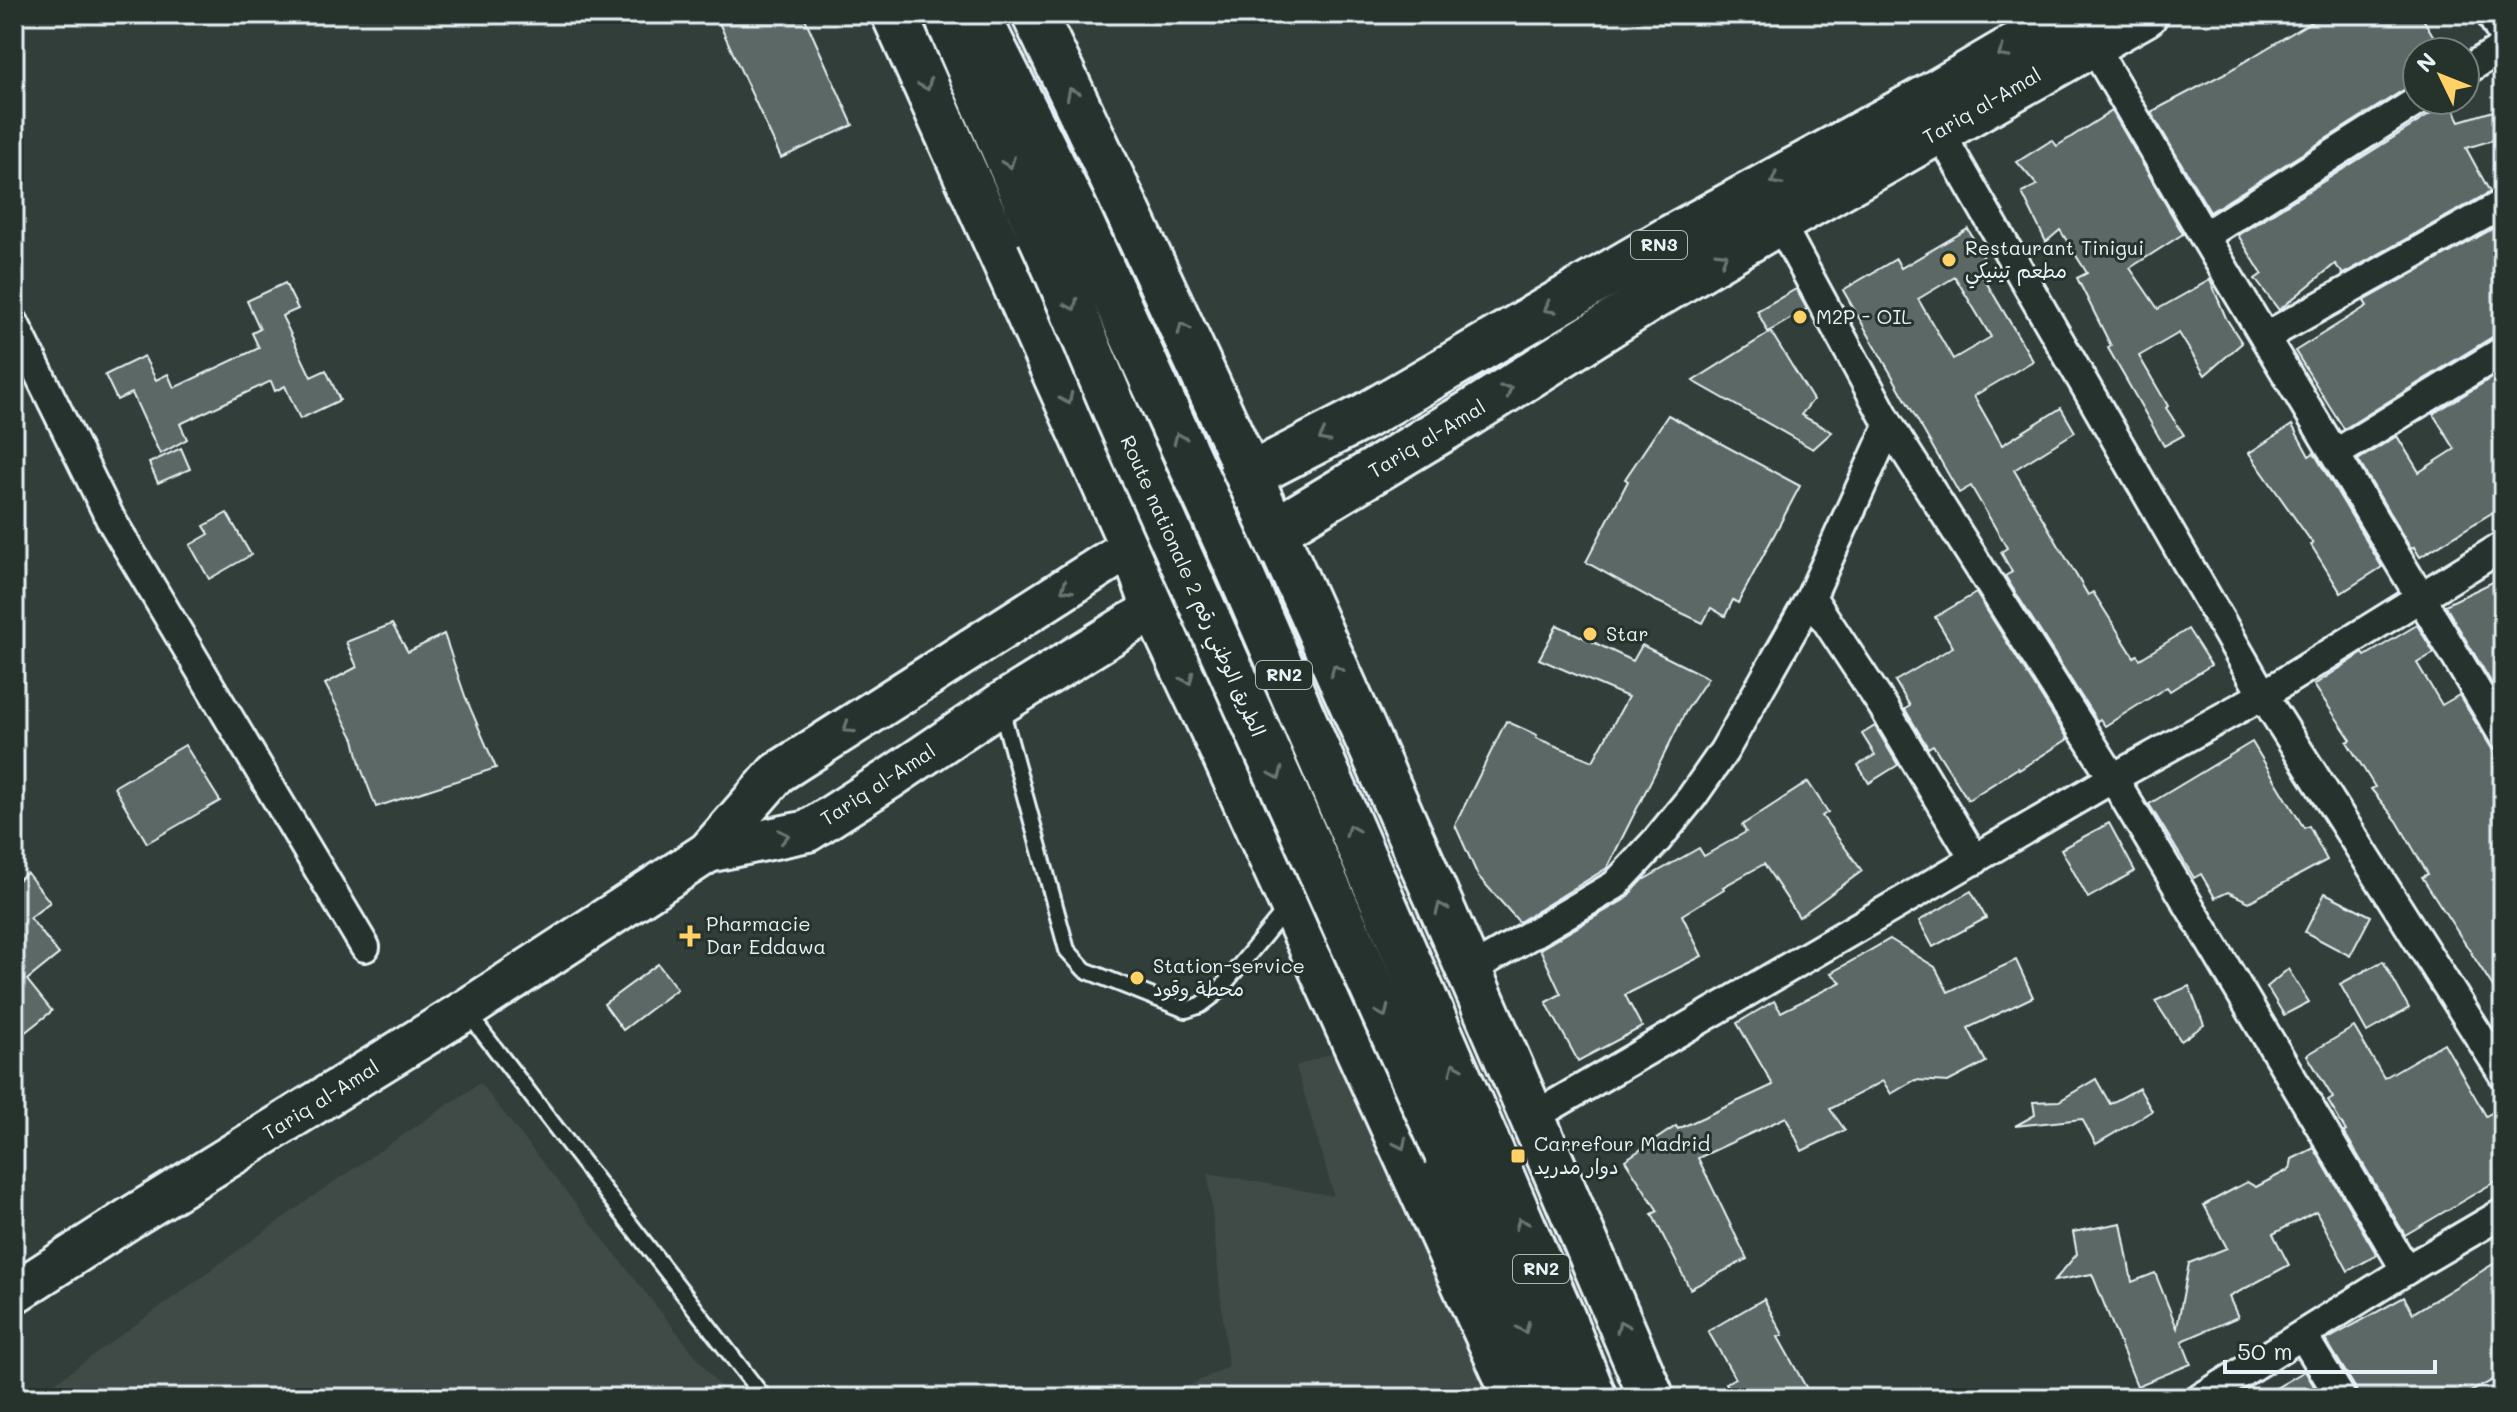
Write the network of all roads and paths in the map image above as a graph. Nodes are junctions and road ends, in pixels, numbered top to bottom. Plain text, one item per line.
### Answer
1 (894, 14) edge
2 (946, 14) edge
3 (978, 14) edge
4 (1034, 14) edge
5 (2145, 14) edge
6 (2491, 14) edge
7 (2081, 29) edge
8 (2503, 36) edge
9 (2503, 47) edge
10 (2481, 61) edge
11 (2401, 111) edge
12 (1943, 128) junction
13 (2503, 204) edge
14 (1779, 222) junction
15 (1058, 224) junction
16 (2204, 236) junction
17 (14, 323) edge
18 (2265, 337) junction
19 (2503, 351) edge
20 (1889, 425) junction
21 (2335, 454) junction
22 (1249, 476) junction
23 (1274, 531) junction
24 (1132, 546) junction
25 (2503, 546) edge
26 (1811, 597) junction
27 (2420, 597) junction
28 (1155, 608) junction
29 (2263, 695) junction
30 (1000, 704) junction
31 (2502, 733) edge
32 (2113, 778) junction
33 (708, 852) junction
34 (1975, 860) junction
35 (1291, 903) junction
36 (365, 947) dead end
37 (1469, 971) junction
38 (466, 1010) junction
39 (2503, 1074) edge
40 (1533, 1117) junction
41 (1467, 1147) junction
42 (2503, 1213) edge
43 (2406, 1270) junction
44 (14, 1293) edge
45 (2303, 1336) junction
46 (764, 1398) edge
47 (1516, 1398) edge
48 (1556, 1398) edge
49 (1594, 1398) edge
50 (1652, 1398) edge
51 (2201, 1398) edge
52 (2341, 1398) edge

1 -> 24 highway
2 -> 15 highway, Route nationale الطريق الوطني رقم 2 / RN2
3 - 15 highway, Route nationale الطريق الوطني رقم 2 / RN2
22 -> 4 highway
5 - 7 highway, Tariq al-Amal / RN3
6 - 8 street
7 - 12 highway, Tariq al-Amal / RN3
7 - 16 street
7 -> 22 highway, Tariq al-Amal / RN3
9 - 10 street
11 - 16 street
12 - 14 highway, Tariq al-Amal / RN3
12 - 29 street
13 - 18 street
14 - 20 street
23 -> 14 highway, Tariq al-Amal / RN3
15 - 41 highway, Route nationale الطريق الوطني رقم 2 / RN2, bridge
16 - 18 street
17 - 36 street
18 - 21 street
19 - 21 street
20 - 26 street
20 - 32 street
21 - 27 street
22 - 23 highway
22 - 24 highway, Tariq al-Amal / RN3
23 - 28 highway, Tariq al-Amal / RN3
37 -> 23 highway
24 - 28 highway
24 -> 33 street, Tariq al-Amal / RN3
25 - 27 street
26 - 34 street
26 - 37 street
27 - 29 street
27 - 31 street
28 - 30 street, Tariq al-Amal / RN3
28 -> 35 highway
29 - 32 street
29 - 39 street
33 -> 30 street, Tariq al-Amal / RN3
30 - 35 lane
32 - 34 street
32 - 43 street
33 - 38 street, Tariq al-Amal / RN3
34 - 40 street
35 -> 47 highway
37 - 40 highway
38 - 44 street, Tariq al-Amal / RN3
38 - 46 lane
50 -> 40 highway
41 -> 48 highway, RN2
49 -> 41 highway, RN2
42 - 43 street
43 - 45 street
45 - 51 street
45 - 52 street

